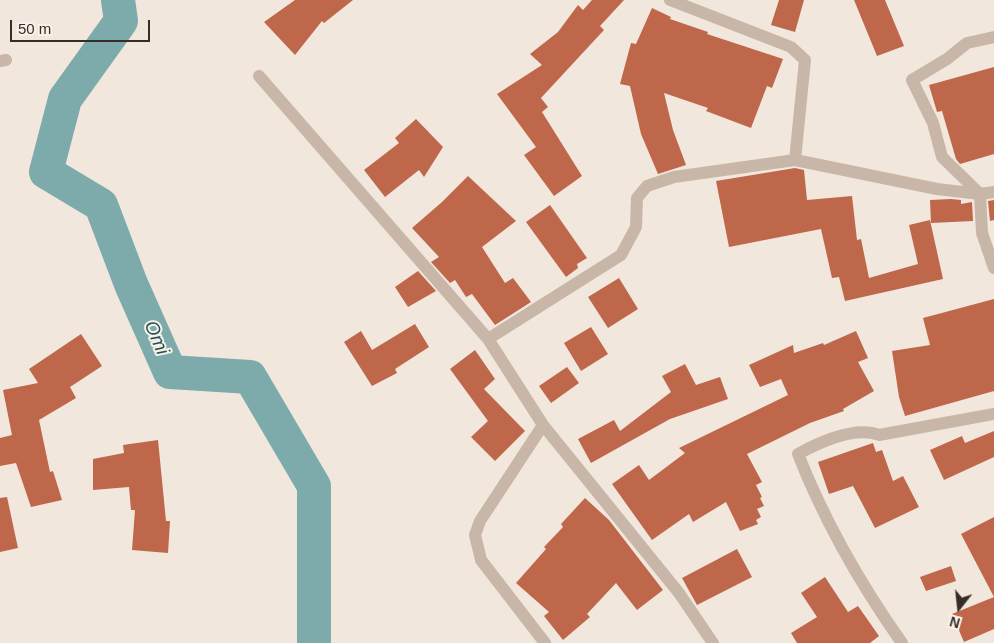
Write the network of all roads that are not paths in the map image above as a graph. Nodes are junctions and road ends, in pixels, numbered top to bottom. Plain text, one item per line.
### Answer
1 (670, 0) edge
2 (994, 37) edge
3 (259, 76) dead end
4 (795, 160) junction
5 (994, 192) edge
6 (980, 194) junction
7 (994, 268) edge
8 (488, 339) junction
9 (994, 414) edge
10 (543, 425) junction
11 (545, 643) edge
12 (713, 643) edge
13 (902, 643) edge

1 - 4 street
2 - 6 street
3 - 8 street
4 - 6 street
4 - 8 street
5 - 6 street
6 - 7 street
8 - 10 street
9 - 13 street
10 - 11 street
10 - 12 street

